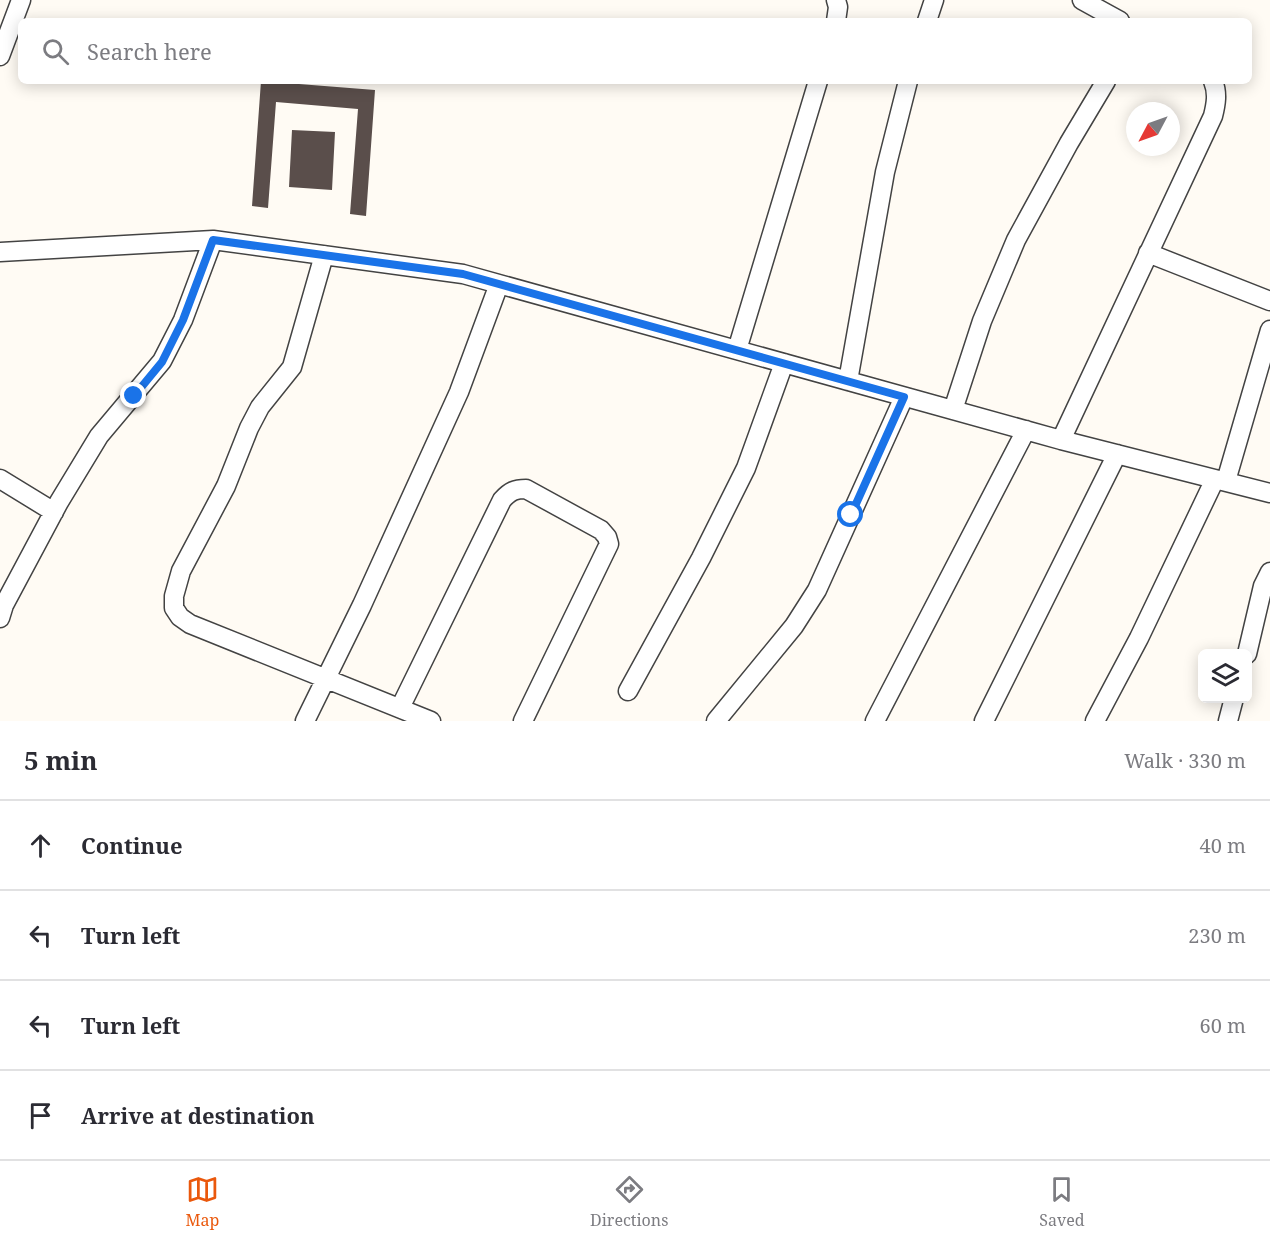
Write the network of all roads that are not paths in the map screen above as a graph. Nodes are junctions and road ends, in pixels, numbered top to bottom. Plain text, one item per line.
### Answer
1 (21, 0) edge
2 (836, 0) edge
3 (934, 0) edge
4 (1082, 0) edge
5 (1106, 6) edge
6 (836, 18) edge
7 (928, 18) edge
8 (1117, 18) edge
9 (1, 52) edge
10 (817, 84) edge
11 (907, 84) edge
12 (1104, 84) edge
13 (1214, 84) edge
14 (213, 240) junction
15 (0, 252) edge
16 (1148, 253) junction
17 (324, 255) junction
18 (499, 284) junction
19 (1270, 301) edge
20 (1270, 330) edge
21 (737, 350) junction
22 (784, 363) junction
23 (848, 381) junction
24 (904, 397) junction
25 (953, 410) junction
26 (1026, 430) junction
27 (1061, 440) junction
28 (1117, 454) junction
29 (0, 479) edge
30 (1220, 480) junction
31 (1270, 492) edge
32 (54, 512) junction
33 (1270, 572) edge
34 (0, 618) edge
35 (1248, 649) edge
36 (326, 679) junction
37 (628, 691) dead end
38 (1233, 703) edge
39 (400, 708) junction
40 (304, 721) edge
41 (431, 721) edge
42 (523, 721) edge
43 (716, 721) edge
44 (875, 721) edge
45 (984, 721) edge
46 (1095, 721) edge
47 (1228, 721) edge

1 - 9 street
2 - 6 street
3 - 7 street
4 - 5 street
5 - 8 street
10 - 21 street
11 - 23 street
12 - 25 street
13 - 16 street
14 - 15 street
14 - 17 street
14 - 32 street
16 - 19 street
16 - 27 street
17 - 18 street
17 - 36 street
18 - 21 street
18 - 36 street
20 - 30 street
21 - 22 street
22 - 23 street
22 - 37 street
23 - 24 street
24 - 25 street
24 - 43 street
25 - 26 street
26 - 27 street
26 - 44 street
27 - 28 street
28 - 30 street
28 - 45 street
29 - 32 street
30 - 31 street
30 - 46 street
32 - 34 street
33 - 35 street
36 - 39 street
36 - 40 street
38 - 47 street
39 - 41 street
39 - 42 street

